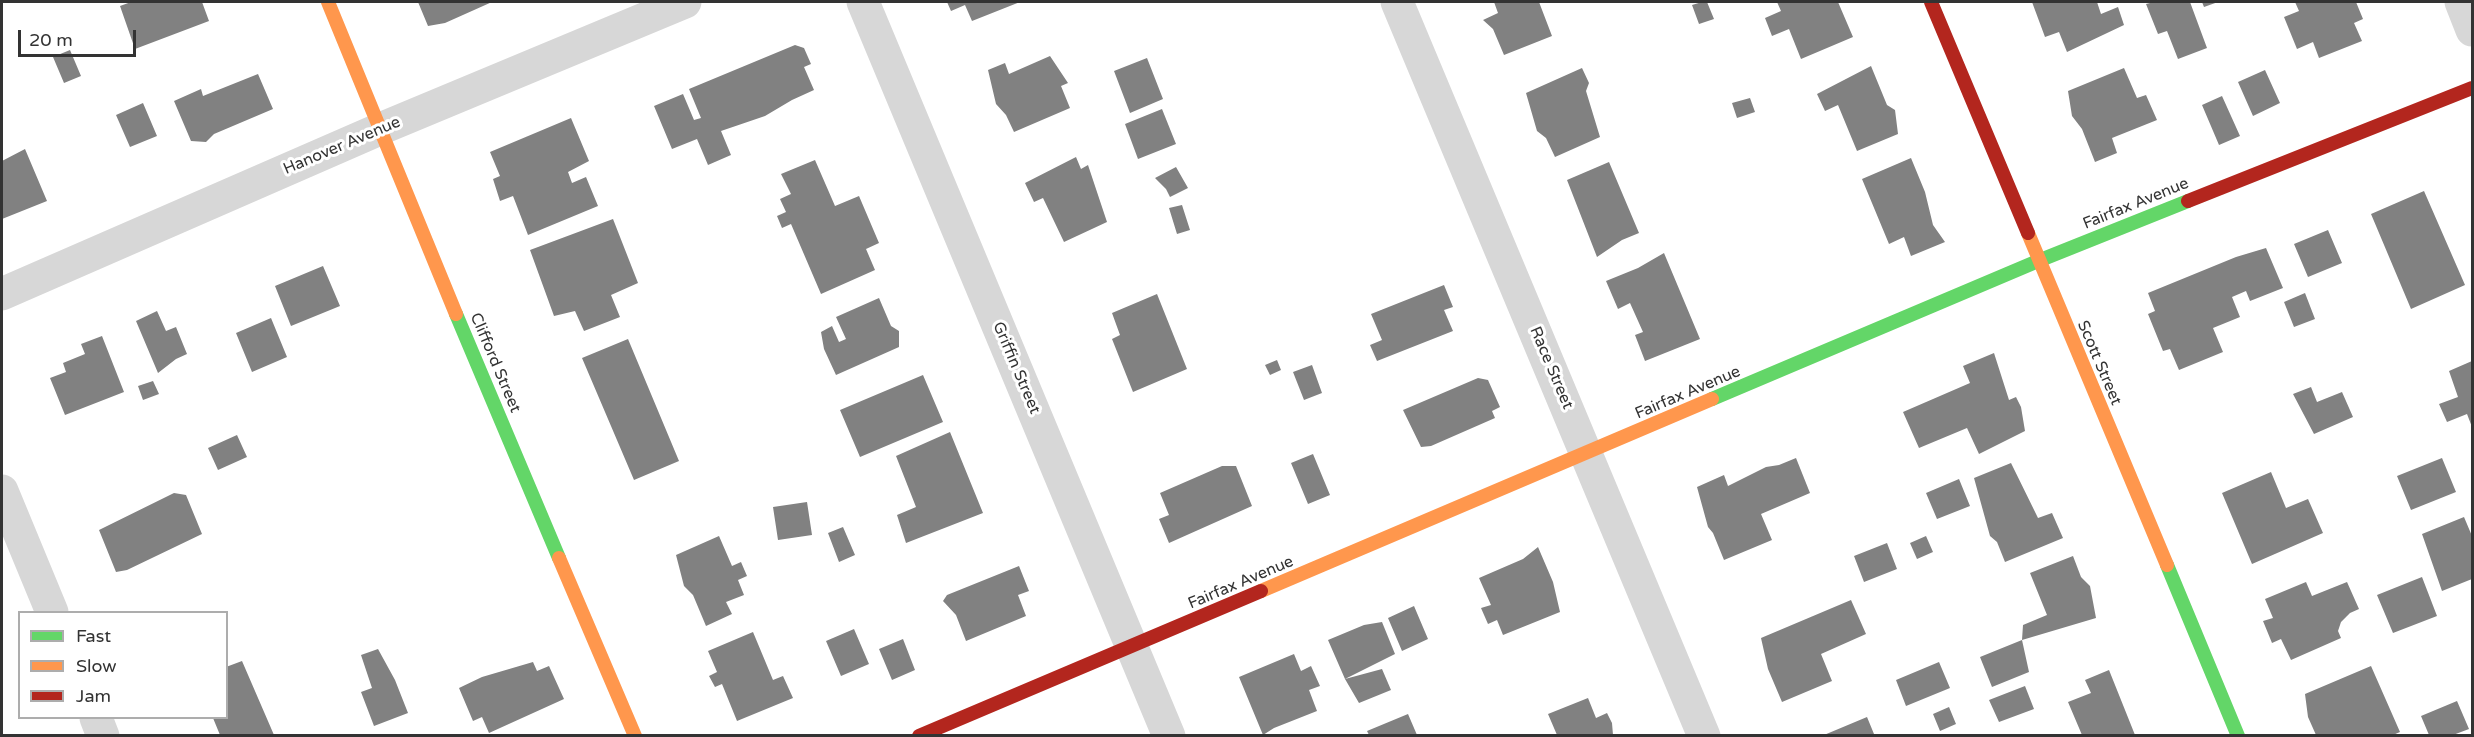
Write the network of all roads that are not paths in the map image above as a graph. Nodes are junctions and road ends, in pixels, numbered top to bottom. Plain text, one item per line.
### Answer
1 (328, 2) edge
2 (685, 2) edge
3 (863, 2) edge
4 (1397, 2) edge
5 (1931, 2) edge
6 (2461, 2) edge
7 (2472, 30) edge
8 (2472, 88) edge
9 (380, 129) junction
10 (2038, 261) junction
11 (2, 294) edge
12 (1587, 454) junction
13 (2, 491) edge
14 (52, 611) edge
15 (1132, 647) junction
16 (97, 719) edge
17 (103, 735) edge
18 (635, 735) edge
19 (920, 735) edge
20 (1169, 735) edge
21 (1704, 735) edge
22 (2238, 735) edge

1 - 9 street, Clifford Street
2 - 9 street, Hanover Avenue
3 - 15 street, Griffin Street
4 - 12 street, Race Street
5 - 10 street, Scott Street
6 - 7 street
8 - 10 street, Fairfax Avenue
9 - 11 street, Hanover Avenue
9 - 18 street, Clifford Street
10 - 12 street, Fairfax Avenue
10 - 22 street, Scott Street
12 - 15 street, Fairfax Avenue
12 - 21 street, Race Street
13 - 14 street
15 - 19 street, Fairfax Avenue
15 - 20 street, Griffin Street
16 - 17 street

